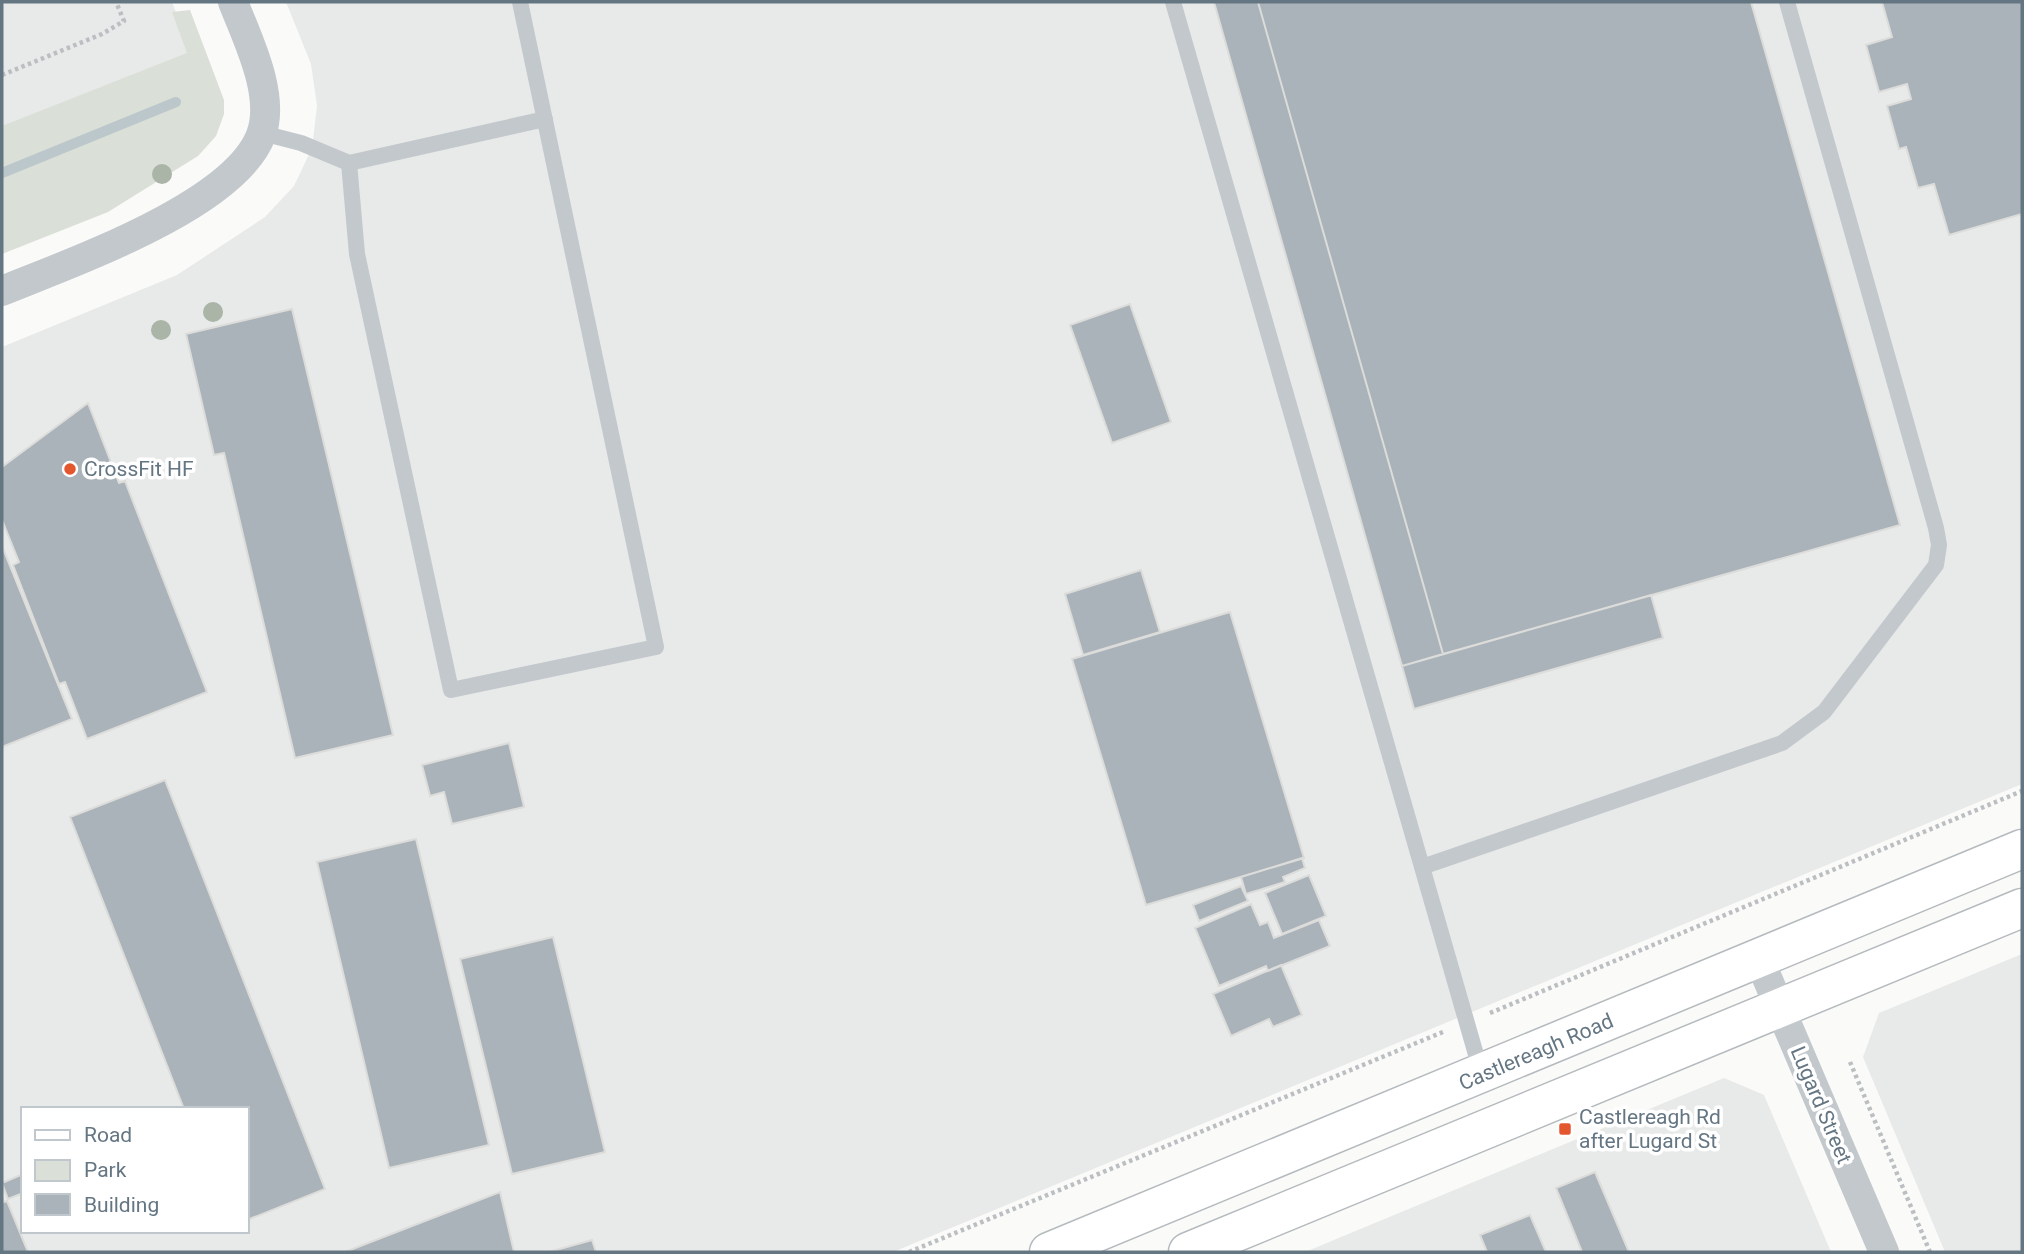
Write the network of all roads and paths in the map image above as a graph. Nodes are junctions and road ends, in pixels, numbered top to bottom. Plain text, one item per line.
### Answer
1 (116, 2) edge
2 (233, 2) edge
3 (520, 2) edge
4 (1172, 2) edge
5 (1787, 2) edge
6 (2, 75) edge
7 (545, 119) junction
8 (262, 133) junction
9 (349, 163) junction
10 (2, 291) edge
11 (2022, 849) edge
12 (1422, 867) junction
13 (2022, 908) edge
14 (1759, 958) junction
15 (1780, 1009) junction
16 (1850, 1062) dead end
17 (1481, 1075) junction
18 (1049, 1252) edge
19 (1188, 1252) edge
20 (1884, 1252) edge
21 (1930, 1252) edge

1 - 6 path
2 - 8 street
3 - 7 lane
4 - 12 lane
5 - 12 lane
7 - 9 lane
7 - 9 lane
8 - 9 lane
8 - 10 street
11 - 14 main road, Castlereagh Road
12 - 17 lane
13 - 15 main road
14 - 15 street, Lugard Street
14 - 17 main road, Castlereagh Road
15 - 19 main road
15 - 20 street, Lugard Street
16 - 21 path
17 - 18 main road, Castlereagh Road

